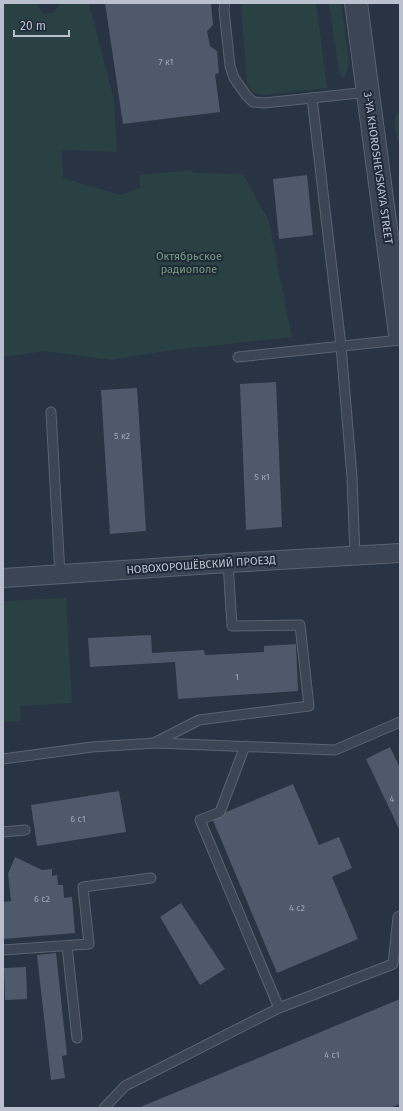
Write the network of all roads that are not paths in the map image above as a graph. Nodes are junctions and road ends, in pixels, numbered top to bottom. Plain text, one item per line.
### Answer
1 (225, 3) edge
2 (356, 3) edge
3 (368, 92) junction
4 (312, 98) junction
5 (397, 286) edge
6 (400, 334) edge
7 (400, 340) edge
8 (341, 346) junction
9 (238, 357) dead end
10 (50, 412) dead end
11 (400, 553) edge
12 (355, 556) junction
13 (228, 563) junction
14 (60, 575) junction
15 (3, 578) edge
16 (400, 722) edge
17 (156, 742) junction
18 (245, 746) junction
19 (3, 759) edge
20 (24, 830) dead end
21 (3, 832) edge
22 (151, 878) dead end
23 (400, 916) edge
24 (67, 946) junction
25 (3, 950) edge
26 (279, 1008) junction
27 (77, 1038) dead end
28 (104, 1108) edge

1 - 4 lane
2 - 3 street, 3-YA KHOROSHEVSKAYA STREET
3 - 4 lane
3 - 5 street, 3-YA KHOROSHEVSKAYA STREET
4 - 8 lane
5 - 6 street, 3-YA KHOROSHEVSKAYA STREET
7 - 8 lane
8 - 9 lane
8 - 12 lane
10 - 14 lane
11 - 12 street, НОВОХОРОШЁВСКИЙ ПРОЕЗД
12 - 13 street, НОВОХОРОШЁВСКИЙ ПРОЕЗД
13 - 14 street, НОВОХОРОШЁВСКИЙ ПРОЕЗД
13 - 17 lane
14 - 15 street, НОВОХОРОШЁВСКИЙ ПРОЕЗД
16 - 18 lane
17 - 18 lane
17 - 19 lane
18 - 26 lane
20 - 21 lane
22 - 24 lane
23 - 26 lane
24 - 25 lane
24 - 27 lane
26 - 28 lane

